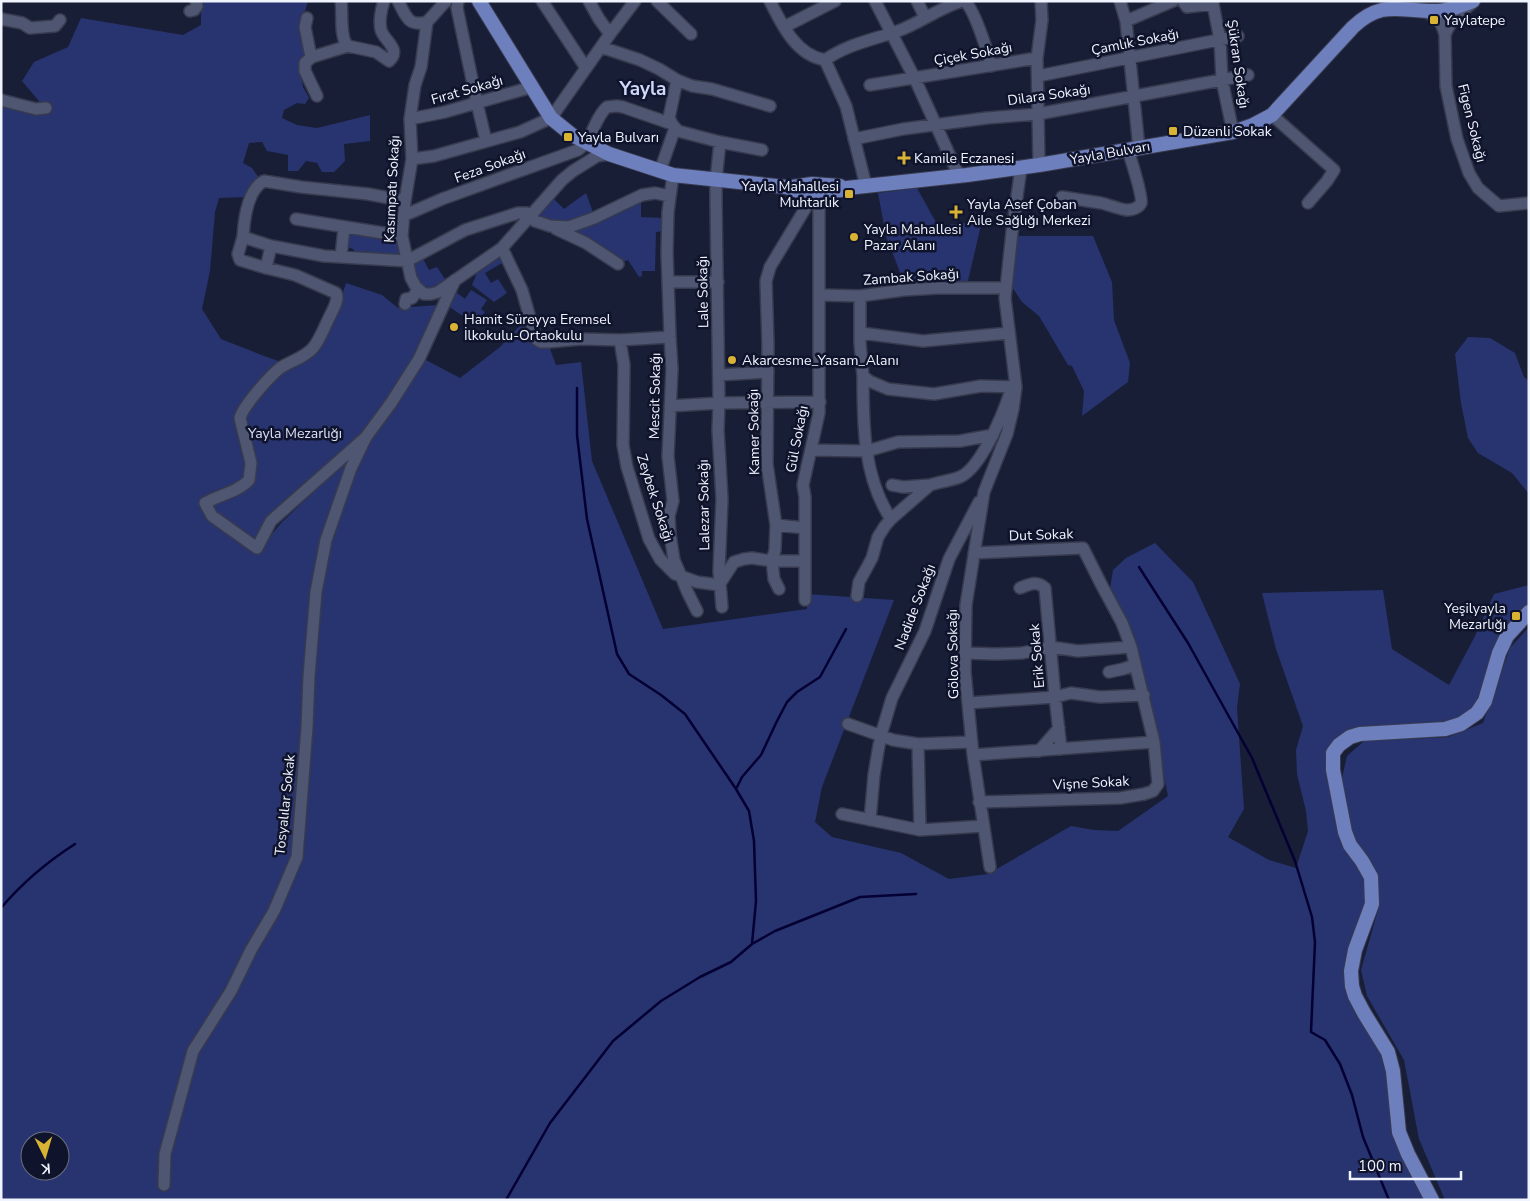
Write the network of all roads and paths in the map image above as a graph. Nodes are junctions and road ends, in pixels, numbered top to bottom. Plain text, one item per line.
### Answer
1 (341, 1) edge
2 (384, 1) edge
3 (398, 1) edge
4 (446, 1) edge
5 (458, 1) edge
6 (479, 1) edge
7 (542, 1) edge
8 (589, 1) edge
9 (635, 1) edge
10 (657, 1) edge
11 (770, 1) edge
12 (835, 1) edge
13 (875, 1) edge
14 (917, 1) edge
15 (1042, 1) edge
16 (1120, 1) edge
17 (1173, 1) edge
18 (1183, 1) edge
19 (1473, 1) edge
20 (964, 2) edge
21 (1396, 4) edge
22 (1417, 9) junction
23 (925, 17) junction
24 (308, 18) dead end
25 (1, 19) edge
26 (60, 20) dead end
27 (1126, 21) junction
28 (427, 22) junction
29 (784, 27) junction
30 (892, 33) junction
31 (610, 34) junction
32 (691, 34) dead end
33 (1445, 35) junction
34 (1238, 36) dead end
35 (1220, 40) junction
36 (348, 46) junction
37 (601, 47) junction
38 (311, 57) junction
39 (1037, 58) junction
40 (1130, 58) junction
41 (825, 60) junction
42 (991, 66) junction
43 (586, 68) junction
44 (1248, 75) dead end
45 (1038, 76) junction
46 (915, 79) junction
47 (677, 80) junction
48 (1222, 80) junction
49 (870, 85) dead end
50 (532, 87) junction
51 (317, 96) dead end
52 (1133, 96) junction
53 (1, 100) edge
54 (477, 103) junction
55 (770, 106) dead end
56 (46, 108) dead end
57 (1038, 114) junction
58 (1272, 115) junction
59 (551, 118) junction
60 (410, 119) junction
61 (937, 125) junction
62 (673, 126) junction
63 (1233, 132) junction
64 (854, 139) junction
65 (486, 141) junction
66 (586, 142) junction
67 (720, 142) junction
68 (1134, 149) junction
69 (762, 150) dead end
70 (609, 154) junction
71 (412, 159) junction
72 (1039, 165) junction
73 (1021, 168) junction
74 (666, 173) junction
75 (959, 176) junction
76 (716, 180) junction
77 (866, 186) junction
78 (786, 188) junction
79 (848, 188) junction
80 (814, 194) junction
81 (670, 196) junction
82 (1062, 197) dead end
83 (405, 202) junction
84 (1308, 203) dead end
85 (1529, 203) edge
86 (403, 216) junction
87 (531, 216) junction
88 (296, 219) dead end
89 (550, 226) junction
90 (344, 228) junction
91 (402, 236) junction
92 (243, 237) junction
93 (271, 246) junction
94 (502, 248) junction
95 (341, 256) junction
96 (407, 261) junction
97 (618, 264) dead end
98 (266, 268) junction
99 (455, 280) junction
100 (668, 282) junction
101 (718, 282) junction
102 (1006, 288) junction
103 (418, 290) junction
104 (819, 295) junction
105 (860, 296) junction
106 (405, 304) dead end
107 (861, 333) junction
108 (1009, 333) junction
109 (670, 337) junction
110 (620, 340) junction
111 (768, 372) junction
112 (719, 375) junction
113 (863, 376) junction
114 (1014, 387) junction
115 (768, 402) junction
116 (820, 402) junction
117 (720, 403) junction
118 (670, 406) junction
119 (993, 435) junction
120 (366, 437) junction
121 (811, 450) junction
122 (867, 451) junction
123 (892, 485) dead end
124 (930, 485) junction
125 (984, 492) junction
126 (890, 519) junction
127 (776, 525) junction
128 (805, 528) junction
129 (974, 552) junction
130 (772, 561) junction
131 (805, 561) junction
132 (681, 576) junction
133 (719, 585) junction
134 (1020, 588) dead end
135 (779, 589) dead end
136 (857, 596) dead end
137 (1109, 598) joint
138 (806, 600) dead end
139 (722, 607) dead end
140 (697, 611) dead end
141 (1529, 612) edge
142 (1131, 646) junction
143 (1051, 647) junction
144 (965, 653) junction
145 (1135, 665) junction
146 (1109, 672) dead end
147 (1144, 696) junction
148 (1055, 697) junction
149 (968, 703) junction
150 (848, 724) dead end
151 (1059, 728) junction
152 (881, 735) junction
153 (972, 742) junction
154 (1154, 742) junction
155 (918, 744) junction
156 (1062, 749) junction
157 (1039, 751) junction
158 (973, 756) junction
159 (980, 802) junction
160 (842, 814) dead end
161 (870, 820) junction
162 (984, 826) junction
163 (920, 830) junction
164 (990, 867) dead end
165 (164, 1185) dead end
166 (1432, 1200) edge

1 - 36 street
2 - 36 street
3 - 28 street
4 - 28 street
5 - 54 street
6 - 50 main road, Yayla Bulvarı
7 - 43 street
8 - 31 street
9 - 31 street
10 - 32 street
11 - 29 street
12 - 29 street
13 - 30 street
14 - 23 street
15 - 39 street
16 - 27 street
17 - 27 street
18 - 35 street, Şükran Sokağı
19 - 22 main road, Yayla Bulvarı
19 - 33 street
20 - 23 street
20 - 42 street
21 - 22 main road, Yayla Bulvarı
21 - 58 main road, Yayla Bulvarı
22 - 33 street
23 - 30 street
24 - 38 street
25 - 26 street
27 - 40 street
28 - 60 street, Kasımpatı Sokağı
29 - 41 street
30 - 41 street
30 - 46 street
31 - 37 street
33 - 85 street, Figen Sokağı
34 - 35 street, Çamlık Sokağı
35 - 40 street, Çamlık Sokağı
35 - 48 street, Şükran Sokağı
36 - 38 street
37 - 43 street
37 - 47 street
38 - 51 street
39 - 42 street, Çiçek Sokağı
39 - 45 street
40 - 45 street, Çamlık Sokağı
40 - 52 street
41 - 64 street
42 - 46 street, Çiçek Sokağı
43 - 59 street
44 - 48 street, Dilara Sokağı
45 - 57 street
46 - 49 street, Çiçek Sokağı
46 - 61 street
47 - 55 street
47 - 62 street, Mescit Sokağı
48 - 52 street, Dilara Sokağı
48 - 63 street, Şükran Sokağı
50 - 54 street, Fırat Sokağı
50 - 59 main road, Yayla Bulvarı
52 - 57 street, Dilara Sokağı
52 - 68 street
53 - 56 street
54 - 60 street, Fırat Sokağı
54 - 65 street
57 - 61 street, Dilara Sokağı
57 - 72 street
58 - 63 main road, Yayla Bulvarı
58 - 84 street
59 - 65 street
59 - 66 main road, Yayla Bulvarı
60 - 71 street, Kasımpatı Sokağı
61 - 64 street, Dilara Sokağı
61 - 75 street
62 - 66 street
62 - 67 street
62 - 74 street, Mescit Sokağı
63 - 68 main road, Yayla Bulvarı
64 - 77 street
65 - 71 street
66 - 70 main road, Yayla Bulvarı
66 - 86 street, Feza Sokağı
67 - 69 street
67 - 76 street, Lale Sokağı
68 - 72 main road, Yayla Bulvarı
68 - 82 street
70 - 74 main road, Yayla Bulvarı
70 - 87 street
71 - 83 street, Kasımpatı Sokağı
72 - 73 main road, Yayla Bulvarı
73 - 75 main road, Yayla Bulvarı
73 - 102 street
74 - 76 main road, Yayla Bulvarı
74 - 81 street, Mescit Sokağı
75 - 77 main road, Yayla Bulvarı
76 - 78 main road, Yayla Bulvarı
76 - 101 street, Lale Sokağı
77 - 79 main road, Yayla Bulvarı
78 - 79 main road, Yayla Bulvarı
78 - 80 main road, Yayla Bulvarı
79 - 80 main road, Yayla Bulvarı
80 - 104 street, Gül Sokağı
80 - 111 street, Kamer Sokağı
81 - 89 street
81 - 100 street, Mescit Sokağı
83 - 86 street, Kasımpatı Sokağı
83 - 92 street
86 - 91 street, Kasımpatı Sokağı
87 - 89 street
87 - 94 street
87 - 96 street
88 - 90 street
89 - 97 street
90 - 91 street
90 - 95 street
91 - 96 street, Kasımpatı Sokağı
92 - 93 street
92 - 98 street
93 - 95 street
93 - 98 street
94 - 99 street
94 - 110 street
95 - 96 street
96 - 103 street, Kasımpatı Sokağı
98 - 120 street
99 - 103 street
99 - 120 street
100 - 101 street
100 - 109 street, Mescit Sokağı
101 - 112 street, Lale Sokağı
102 - 105 street, Zambak Sokağı
102 - 108 street
103 - 106 street
104 - 105 street, Zambak Sokağı
104 - 116 street, Gül Sokağı
105 - 107 street
107 - 108 street
107 - 113 street
108 - 114 street
109 - 110 street
109 - 118 street, Mescit Sokağı
110 - 132 street, Zeybek Sokağı
111 - 112 street
111 - 115 street, Kamer Sokağı
112 - 117 street, Lale Sokağı
113 - 114 street
113 - 122 street
114 - 119 street
114 - 125 street, Gölova Sokağı
115 - 116 street
115 - 117 street
115 - 127 street, Kamer Sokağı
116 - 121 street, Gül Sokağı
117 - 118 street
117 - 133 street, Lalezar Sokağı
118 - 132 street, Mescit Sokağı
119 - 122 street
119 - 124 street
120 - 165 street, Tosyalılar Sokak
121 - 122 street
121 - 128 street, Gül Sokağı
122 - 126 street
123 - 124 street
124 - 126 street
125 - 129 street, Gölova Sokağı
125 - 152 street, Nadide Sokağı
126 - 136 street
127 - 128 street
127 - 130 street, Kamer Sokağı
128 - 131 street, Gül Sokağı
129 - 137 street, Dut Sokak
129 - 144 street, Gölova Sokağı
130 - 131 street
130 - 133 street
130 - 135 street, Kamer Sokağı
131 - 138 street, Gül Sokağı
132 - 133 street, Zeybek Sokağı
132 - 140 street, Mescit Sokağı
133 - 139 street, Lalezar Sokağı
134 - 143 street, Erik Sokak
137 - 142 street, Vişne Sokak
141 - 166 main road
142 - 143 street
142 - 145 street, Vişne Sokak
143 - 144 street
143 - 148 street, Erik Sokak
144 - 149 street, Gölova Sokağı
145 - 146 street
145 - 147 street, Vişne Sokak
147 - 148 street
147 - 154 street, Vişne Sokak
148 - 149 street
148 - 151 street, Erik Sokak
149 - 153 street, Gölova Sokağı
150 - 152 street
151 - 156 street, Erik Sokak
151 - 157 street
152 - 155 street
152 - 161 street, Nadide Sokağı
153 - 155 street
153 - 158 street, Gölova Sokağı
154 - 156 street
154 - 159 street, Vişne Sokak
155 - 163 street
156 - 157 street
157 - 158 street
158 - 159 street, Gölova Sokağı
159 - 162 street, Gölova Sokağı
160 - 161 street
161 - 163 street
162 - 163 street
162 - 164 street, Gölova Sokağı

